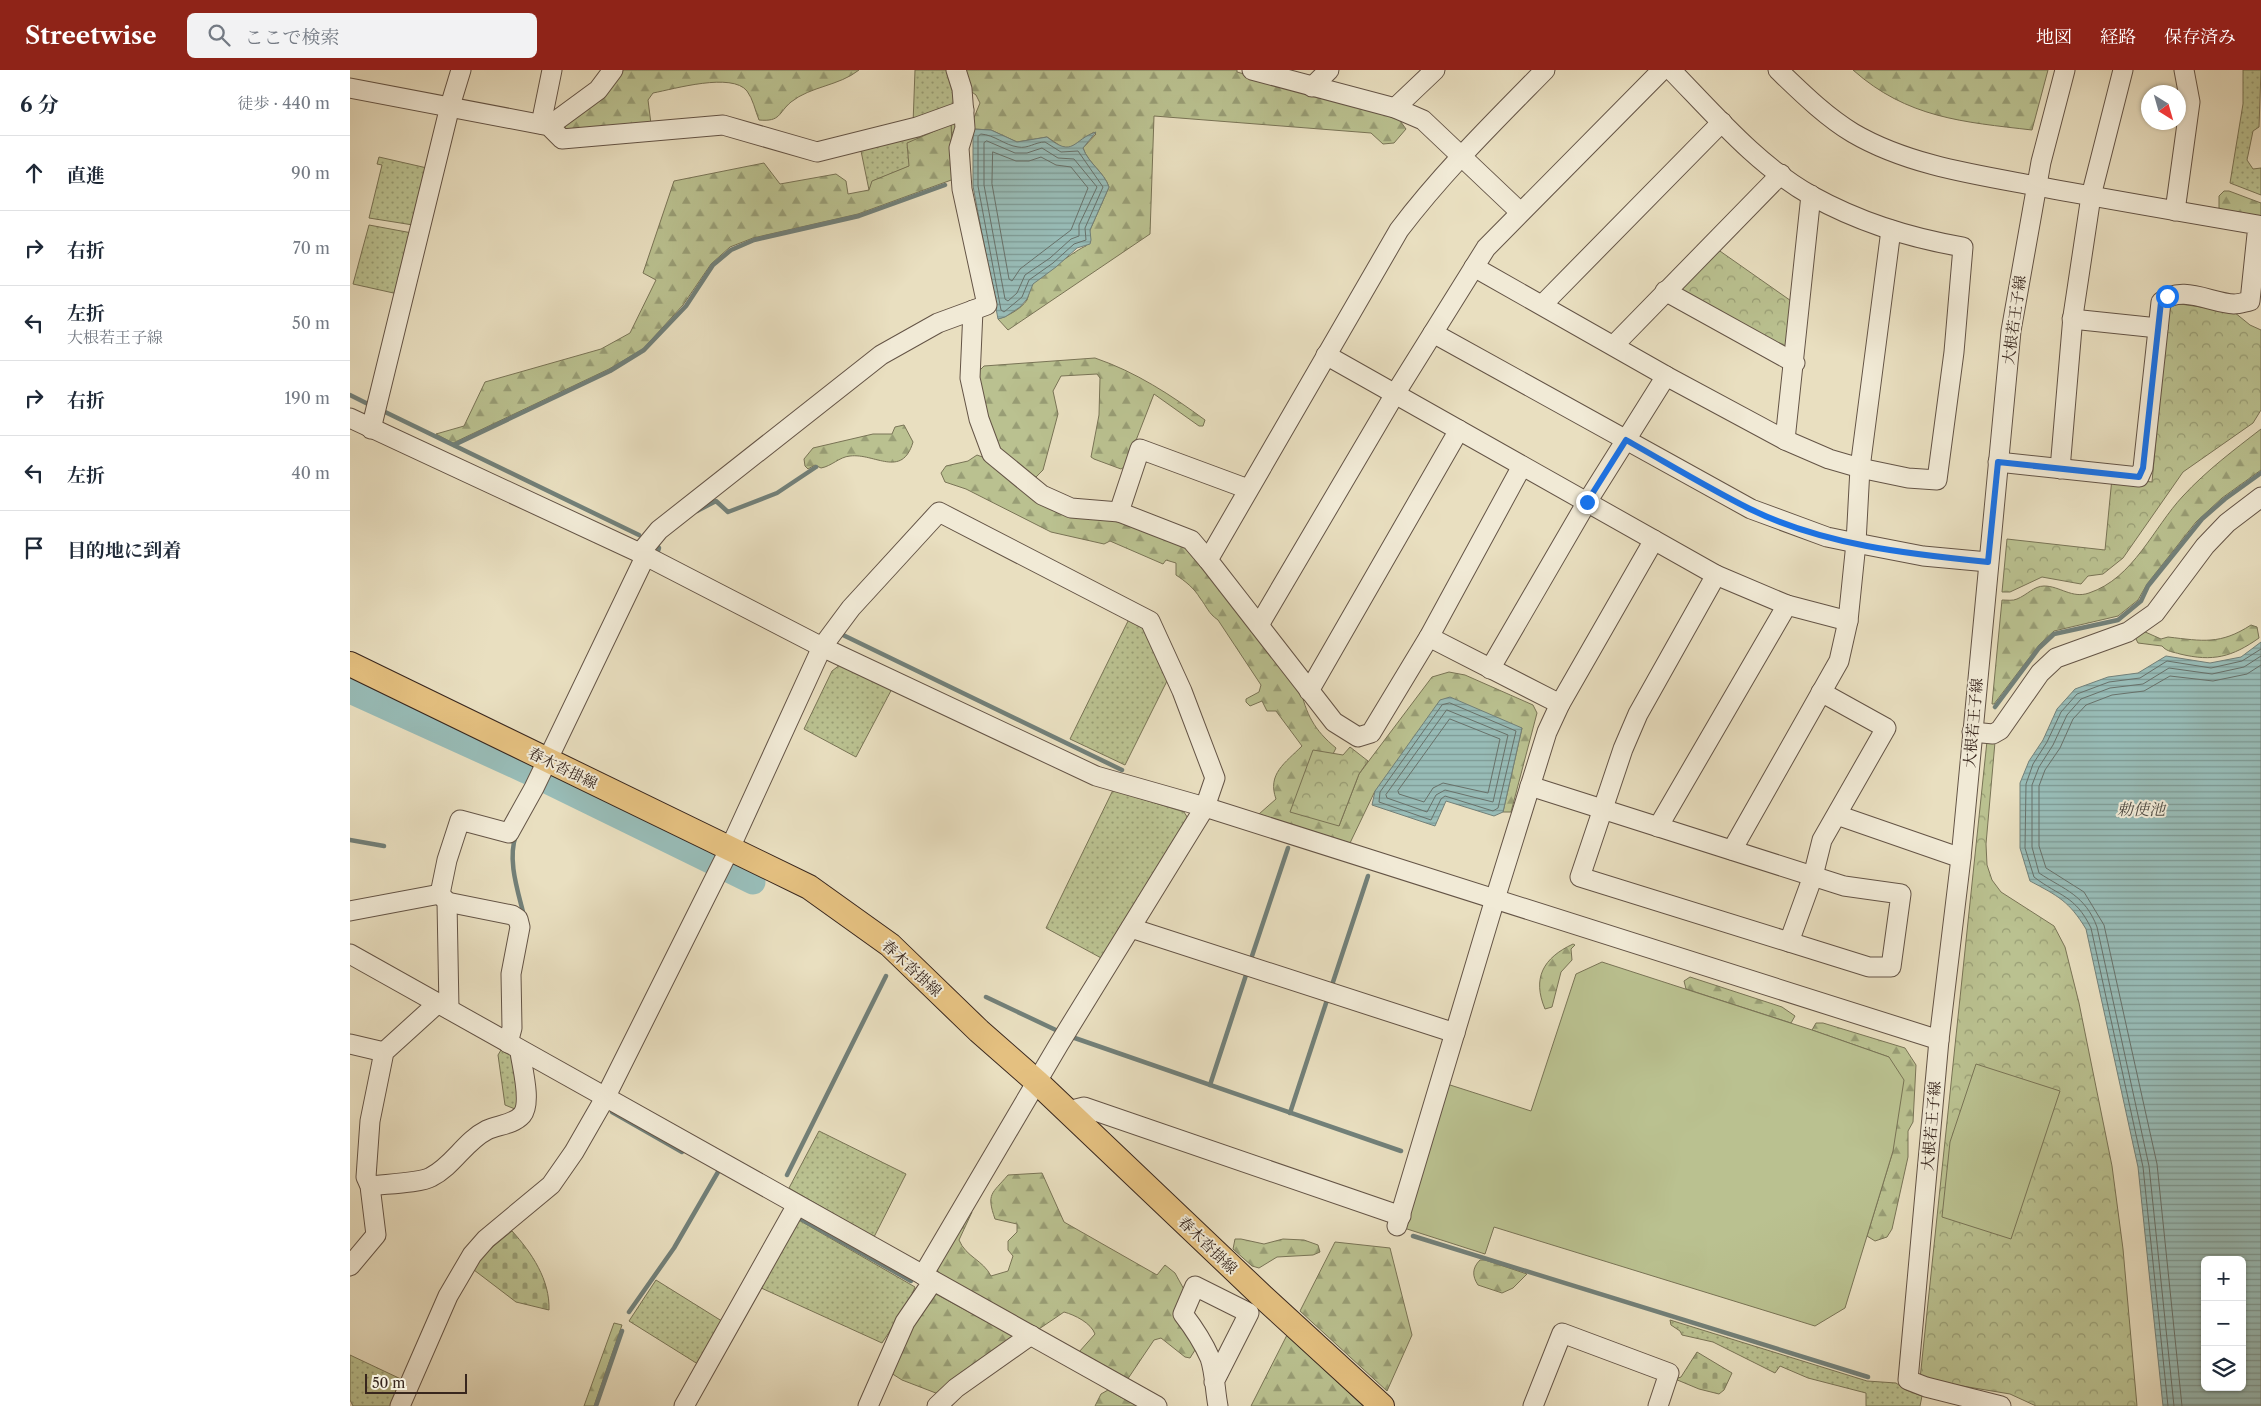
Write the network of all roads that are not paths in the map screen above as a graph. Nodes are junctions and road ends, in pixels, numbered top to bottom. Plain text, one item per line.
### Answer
1 (461, 70) edge
2 (552, 70) edge
3 (613, 70) edge
4 (956, 70) edge
5 (1252, 70) edge
6 (1329, 70) edge
7 (1435, 70) edge
8 (1545, 70) edge
9 (1662, 70) edge
10 (1671, 70) edge
11 (1778, 70) edge
12 (2065, 70) edge
13 (2123, 70) edge
14 (2184, 70) edge
15 (1312, 86) junction
16 (350, 88) edge
17 (450, 106) junction
18 (1395, 108) junction
19 (964, 110) junction
20 (1722, 122) junction
21 (545, 125) junction
22 (1460, 155) junction
23 (1780, 174) junction
24 (2036, 186) junction
25 (1811, 195) junction
26 (2091, 196) junction
27 (1520, 211) junction
28 (2175, 211) junction
29 (1890, 230) junction
30 (1474, 267) junction
31 (1666, 291) junction
32 (1542, 304) junction
33 (974, 310) junction
34 (2072, 319) junction
35 (2158, 328) junction
36 (1433, 333) junction
37 (1614, 345) junction
38 (1326, 355) junction
39 (1795, 363) junction
40 (1666, 376) junction
41 (1395, 394) junction
42 (350, 418) edge
43 (371, 429) junction
44 (1459, 430) junction
45 (1626, 440) junction
46 (1785, 440) junction
47 (1998, 462) junction
48 (1522, 466) junction
49 (1860, 468) junction
50 (2060, 469) junction
51 (1248, 489) junction
52 (2261, 497) edge
53 (1587, 502) junction
54 (1119, 512) junction
55 (1654, 540) junction
56 (1856, 543) junction
57 (643, 555) junction
58 (1208, 560) junction
59 (1988, 562) junction
60 (1716, 575) junction
61 (1787, 605) junction
62 (1848, 621) junction
63 (1259, 625) junction
64 (1429, 637) junction
65 (822, 647) junction
66 (350, 664) edge
67 (1490, 669) junction
68 (1309, 691) junction
69 (1820, 692) junction
70 (1560, 704) junction
71 (1972, 732) junction
72 (548, 760) junction
73 (1530, 786) junction
74 (1205, 807) junction
75 (1602, 809) junction
76 (1837, 815) junction
77 (1658, 827) junction
78 (730, 848) junction
79 (1732, 850) junction
80 (1961, 858) junction
81 (1813, 876) junction
82 (443, 898) junction
83 (1495, 899) junction
84 (350, 911) edge
85 (1131, 928) junction
86 (1789, 942) junction
87 (350, 954) edge
88 (443, 1006) junction
89 (1455, 1033) junction
90 (1939, 1040) junction
91 (350, 1044) edge
92 (514, 1047) junction
93 (384, 1052) junction
94 (1037, 1082) junction
95 (605, 1098) junction
96 (1068, 1111) junction
97 (362, 1180) edge
98 (797, 1205) junction
99 (350, 1266) edge
100 (1242, 1277) junction
101 (928, 1278) junction
102 (1222, 1299) junction
103 (1031, 1335) junction
104 (1214, 1382) junction
105 (400, 1406) edge
106 (684, 1406) edge
107 (868, 1406) edge
108 (937, 1406) edge
109 (1157, 1406) edge
110 (1218, 1406) edge
111 (1382, 1406) edge
112 (1533, 1406) edge
113 (1658, 1406) edge
114 (2001, 1406) edge

1 - 17 street
2 - 21 street
3 - 21 street
4 - 19 street
5 - 15 street
6 - 15 street
7 - 18 street
8 - 22 street
9 - 27 street
10 - 20 street
11 - 24 street
12 - 24 street, 大根若王子線
13 - 26 street
14 - 28 street
15 - 18 street
16 - 17 street
17 - 21 street
17 - 43 street
18 - 22 street
19 - 21 street
19 - 33 street
20 - 23 street
20 - 32 street
22 - 27 street
22 - 38 street
23 - 25 street
23 - 31 street
24 - 26 street
24 - 47 street, 大根若王子線
25 - 29 street
25 - 39 street
26 - 28 street
26 - 34 street
27 - 30 street
28 - 35 street
29 - 49 street
29 - 49 street
30 - 32 street
30 - 36 street
31 - 37 street
31 - 39 street
32 - 37 street
33 - 54 street
33 - 57 street
34 - 35 street
34 - 50 street
35 - 50 street
36 - 41 street
36 - 45 street
37 - 40 street
38 - 41 street
38 - 51 street
39 - 46 street
40 - 45 street
40 - 46 street
41 - 44 street
41 - 63 street
42 - 43 street
43 - 57 street
44 - 48 street
44 - 68 street
45 - 53 street
45 - 56 street
46 - 49 street
47 - 50 street
47 - 59 street, 大根若王子線
48 - 53 street
48 - 64 street
49 - 56 street
51 - 54 street
51 - 58 street
52 - 71 street
53 - 55 street
53 - 67 street
54 - 58 street
55 - 60 street
55 - 70 street
56 - 59 street
56 - 62 street
57 - 65 street
57 - 72 street
58 - 63 street
59 - 71 street, 大根若王子線
60 - 61 street
60 - 75 street
61 - 62 street
61 - 77 street
62 - 69 street
63 - 68 street
64 - 67 street
64 - 68 street
65 - 74 street
65 - 74 street
65 - 78 street
66 - 72 main road, 春木沓掛線
67 - 70 street
69 - 76 street
69 - 79 street
70 - 73 street
71 - 80 street, 大根若王子線
72 - 78 main road, 春木沓掛線
72 - 82 street
73 - 75 street
73 - 83 street
74 - 83 street
74 - 85 street
75 - 77 street
75 - 86 street
76 - 80 street
76 - 81 street
77 - 79 street
78 - 94 main road, 春木沓掛線
78 - 95 street
79 - 81 street
80 - 90 street, 大根若王子線
81 - 86 street
81 - 86 street
82 - 84 street
82 - 88 street
82 - 92 street
83 - 89 street
83 - 90 street
85 - 89 street
85 - 94 street
87 - 88 street
88 - 92 street
88 - 93 street
89 - 96 street
90 - 114 street, 大根若王子線
91 - 93 street
92 - 95 street
92 - 97 street
93 - 97 street
94 - 96 main road, 春木沓掛線
94 - 101 street
95 - 98 street
95 - 105 street
96 - 100 main road, 春木沓掛線
97 - 99 street
98 - 101 street
98 - 106 street
100 - 102 street
100 - 111 main road, 春木沓掛線
101 - 103 street
101 - 107 street
102 - 104 street
102 - 104 street
103 - 108 street
103 - 109 street
104 - 110 street
112 - 113 street

